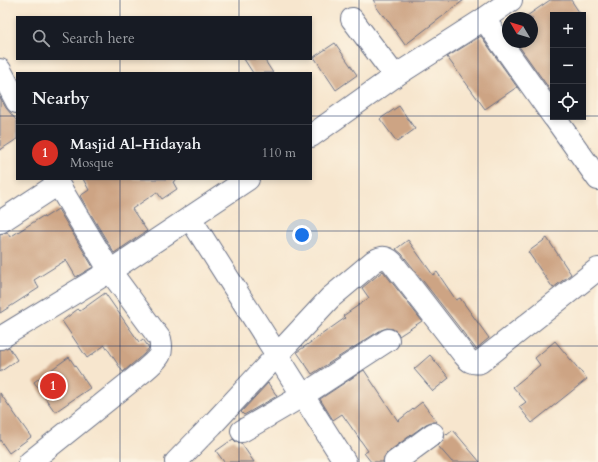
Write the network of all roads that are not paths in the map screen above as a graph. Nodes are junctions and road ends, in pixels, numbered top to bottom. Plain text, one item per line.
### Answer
1 (511, 0) edge
2 (352, 19) dead end
3 (484, 19) junction
4 (0, 70) edge
5 (395, 76) junction
6 (16, 100) edge
7 (550, 113) edge
8 (555, 120) edge
9 (312, 135) edge
10 (598, 179) edge
11 (247, 180) edge
12 (57, 182) edge
13 (190, 218) junction
14 (0, 222) edge
15 (598, 269) edge
16 (110, 271) junction
17 (0, 338) edge
18 (388, 340) dead end
19 (277, 355) junction
20 (302, 396) junction
21 (242, 431) dead end
22 (433, 434) dead end
23 (30, 462) edge
24 (176, 462) edge
25 (345, 462) edge
26 (395, 462) edge

1 - 3 street
2 - 5 street
3 - 5 street
3 - 7 street
4 - 6 street
5 - 9 street
8 - 10 street
11 - 13 street
12 - 14 street
12 - 16 street
13 - 16 street
13 - 19 street
15 - 19 street
16 - 17 street
16 - 23 street
18 - 20 street
19 - 20 street
19 - 24 street
20 - 21 street
20 - 25 street
22 - 26 street

